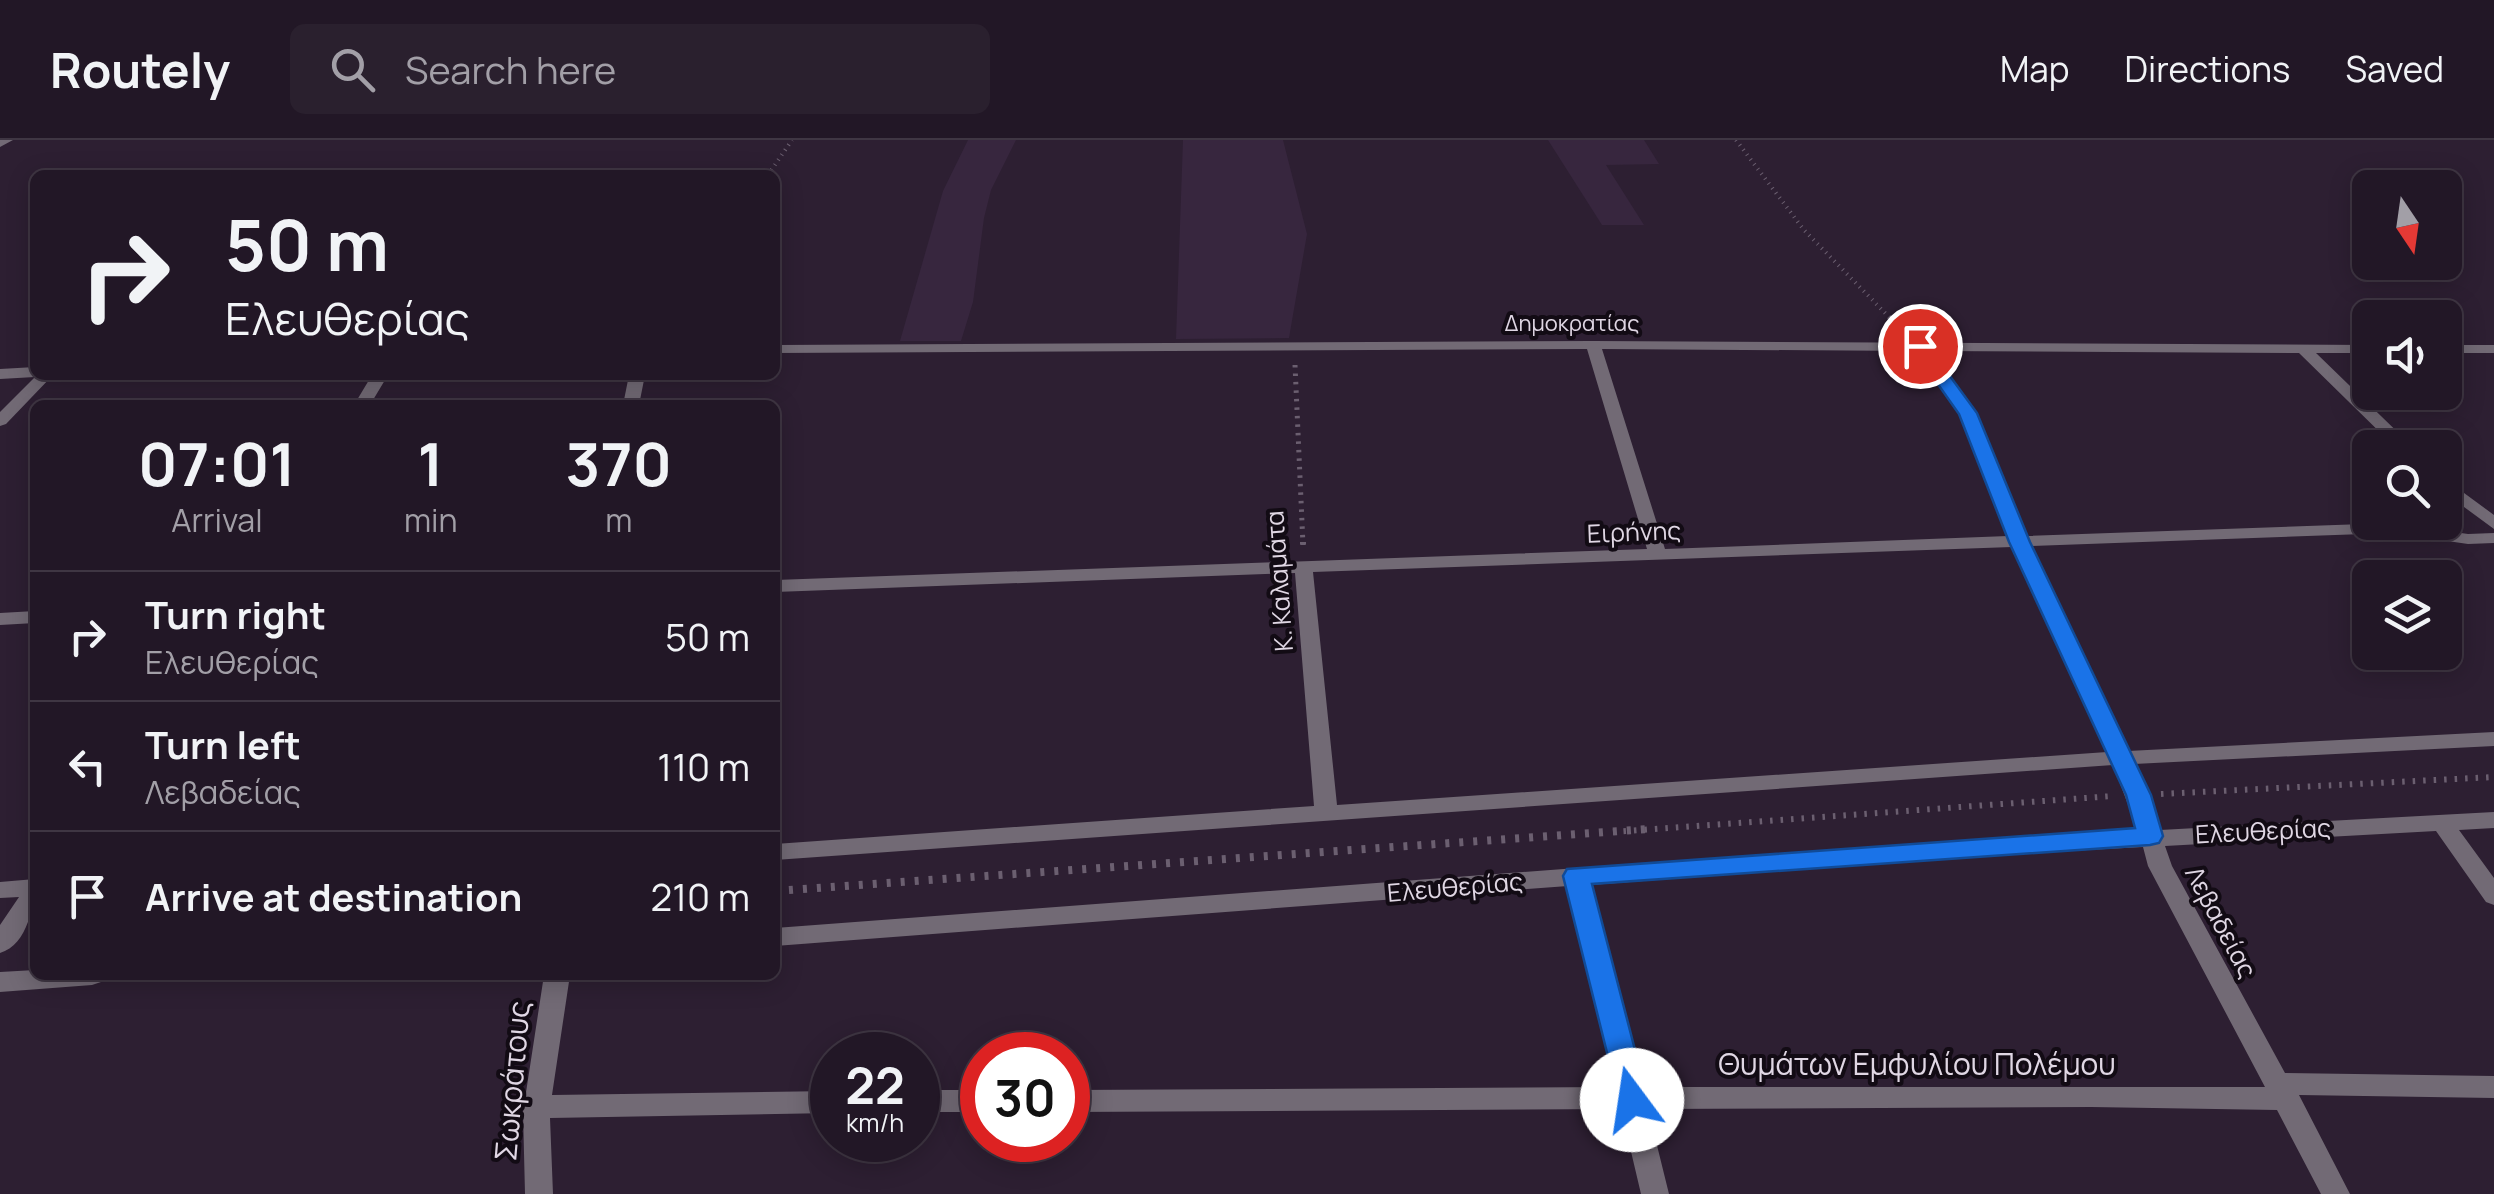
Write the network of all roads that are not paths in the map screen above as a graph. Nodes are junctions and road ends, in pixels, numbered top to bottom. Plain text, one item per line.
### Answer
1 (6, 140) edge
2 (0, 144) edge
3 (1593, 345) junction
4 (1920, 346) junction
5 (2302, 348) junction
6 (780, 349) edge
7 (2352, 349) edge
8 (2462, 349) edge
9 (2494, 349) edge
10 (30, 372) edge
11 (0, 374) edge
12 (40, 380) edge
13 (0, 421) edge
14 (2387, 430) edge
15 (2462, 498) edge
16 (2494, 524) edge
17 (2494, 539) edge
18 (2020, 542) junction
19 (2494, 555) edge
20 (1658, 556) junction
21 (1304, 569) junction
22 (780, 586) edge
23 (30, 617) edge
24 (0, 619) edge
25 (2494, 739) edge
26 (2122, 758) junction
27 (1326, 811) junction
28 (2494, 820) edge
29 (2442, 822) junction
30 (2150, 836) junction
31 (780, 852) edge
32 (1577, 876) junction
33 (30, 889) edge
34 (0, 890) edge
35 (2494, 896) edge
36 (30, 897) edge
37 (780, 937) edge
38 (0, 944) edge
39 (30, 980) edge
40 (555, 980) edge
41 (0, 982) edge
42 (2494, 1086) edge
43 (2283, 1091) junction
44 (1632, 1100) junction
45 (1090, 1101) edge
46 (810, 1102) edge
47 (537, 1107) junction
48 (539, 1194) edge
49 (1654, 1194) edge
50 (2336, 1194) edge

1 - 2 street
3 - 4 street, Δημοκρατίας
3 - 6 street, Δημοκρατίας
3 - 20 street
4 - 5 street, Δημοκρατίας
4 - 18 street, Λεβαδείας
5 - 7 street, Δημοκρατίας
5 - 14 street
8 - 9 street
10 - 11 street
12 - 13 street
15 - 16 street
17 - 18 street, Ειρήνης
17 - 19 street
18 - 20 street, Ειρήνης
18 - 26 street, Λεβαδείας
20 - 21 street, Ειρήνης
21 - 22 street, Ειρήνης
21 - 27 street, Κ. Καλαμάτα
23 - 24 street
25 - 26 street
26 - 27 street
26 - 30 street, Λεβαδείας
27 - 31 street
28 - 29 street, Ελευθερίας
29 - 30 street, Ελευθερίας
29 - 35 street
30 - 32 street, Ελευθερίας
30 - 43 street, Λεβαδείας
32 - 37 street, Ελευθερίας
32 - 44 street
33 - 34 street
36 - 38 street
39 - 41 street
40 - 47 street, Σωκράτους
42 - 43 street, Θυμάτων Εμφυλίου Πολέμου
43 - 44 street, Θυμάτων Εμφυλίου Πολέμου
43 - 50 street, Λεβαδείας
44 - 45 street, Θυμάτων Εμφυλίου Πολέμου
44 - 49 street
46 - 47 street
47 - 48 street, Σωκράτους

